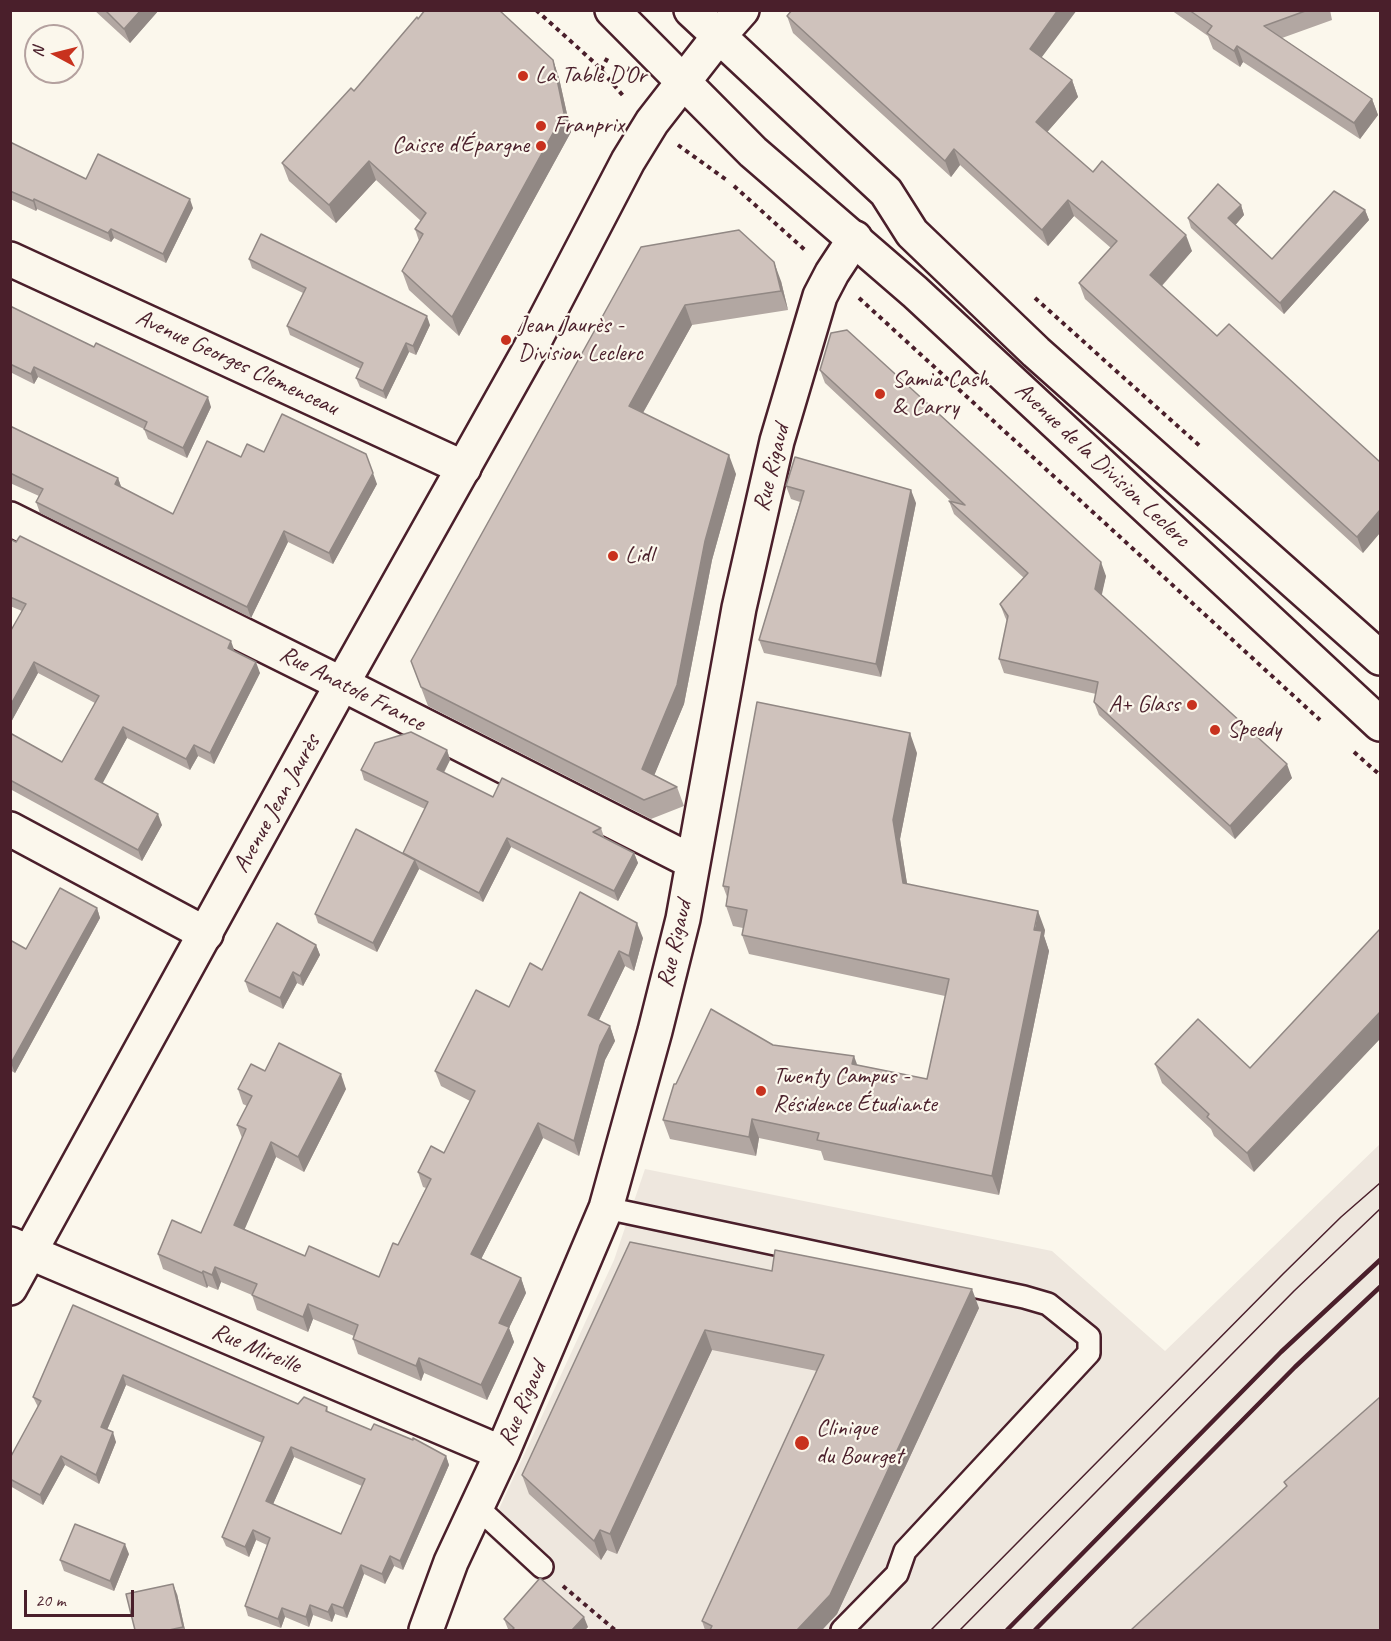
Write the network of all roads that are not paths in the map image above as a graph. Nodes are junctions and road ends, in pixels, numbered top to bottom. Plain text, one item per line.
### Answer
1 (612, 10) edge
2 (691, 10) edge
3 (742, 10) edge
4 (719, 36) junction
5 (683, 82) junction
6 (855, 238) junction
7 (10, 259) edge
8 (464, 468) junction
9 (10, 519) edge
10 (1380, 658) edge
11 (342, 684) junction
12 (1380, 724) edge
13 (10, 828) edge
14 (692, 861) junction
15 (206, 934) junction
16 (606, 1208) junction
17 (20, 1249) edge
18 (10, 1288) edge
19 (502, 1453) junction
20 (477, 1507) junction
21 (542, 1567) road end
22 (426, 1630) edge
23 (842, 1630) edge

1 - 5 main road, Avenue de la Division Leclerc
2 - 4 main road, Avenue de la Division Leclerc
3 - 4 main road
4 - 5 main road, Avenue Jean Jaurès
4 - 10 main road, Avenue de la Division Leclerc
5 - 6 main road, Avenue de la Division Leclerc
5 - 8 main road, Avenue Jean Jaurès
6 - 12 main road, Avenue de la Division Leclerc
6 - 14 main road, Rue Rigaud
7 - 8 main road, Avenue Georges Clemenceau
8 - 11 main road, Avenue Jean Jaurès
9 - 11 main road, Rue Anatole France
11 - 14 main road, Rue Anatole France
11 - 15 main road, Avenue Jean Jaurès
13 - 15 main road
14 - 16 main road, Rue Rigaud
15 - 17 main road, Avenue Jean Jaurès
16 - 19 main road, Rue Rigaud
16 - 23 lane
17 - 18 main road, Avenue Jean Jaurès
17 - 19 main road, Rue Mireille
19 - 20 main road, Rue Rigaud
20 - 21 lane
20 - 22 main road, Rue Rigaud

